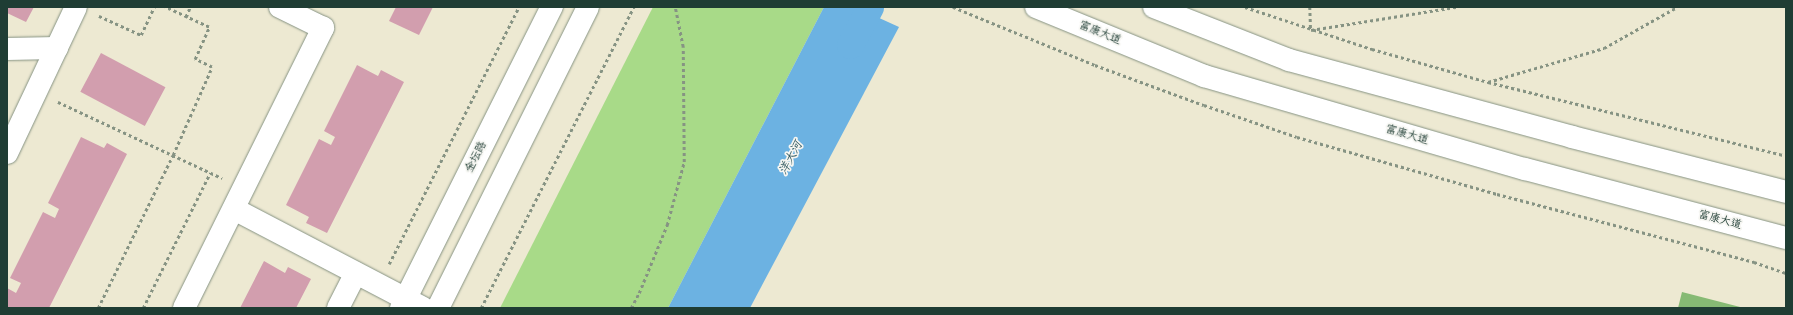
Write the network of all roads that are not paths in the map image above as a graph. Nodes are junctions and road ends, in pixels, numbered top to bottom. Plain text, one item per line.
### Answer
1 (280, 7) edge
2 (552, 7) edge
3 (588, 7) edge
4 (1036, 7) edge
5 (1154, 7) edge
6 (84, 10) edge
7 (306, 13) edge
8 (57, 48) junction
9 (7, 49) edge
10 (7, 154) edge
11 (1786, 192) edge
12 (234, 209) junction
13 (1786, 238) edge
14 (356, 273) junction
15 (410, 305) edge
16 (184, 308) edge
17 (338, 308) edge
18 (438, 308) edge

1 - 7 street
2 - 15 street, 金坛路
3 - 18 street
4 - 13 street, 富康大道
5 - 11 street
6 - 8 street
7 - 12 street
8 - 9 street
8 - 10 street
12 - 14 street
12 - 16 street
14 - 15 street
14 - 17 street

